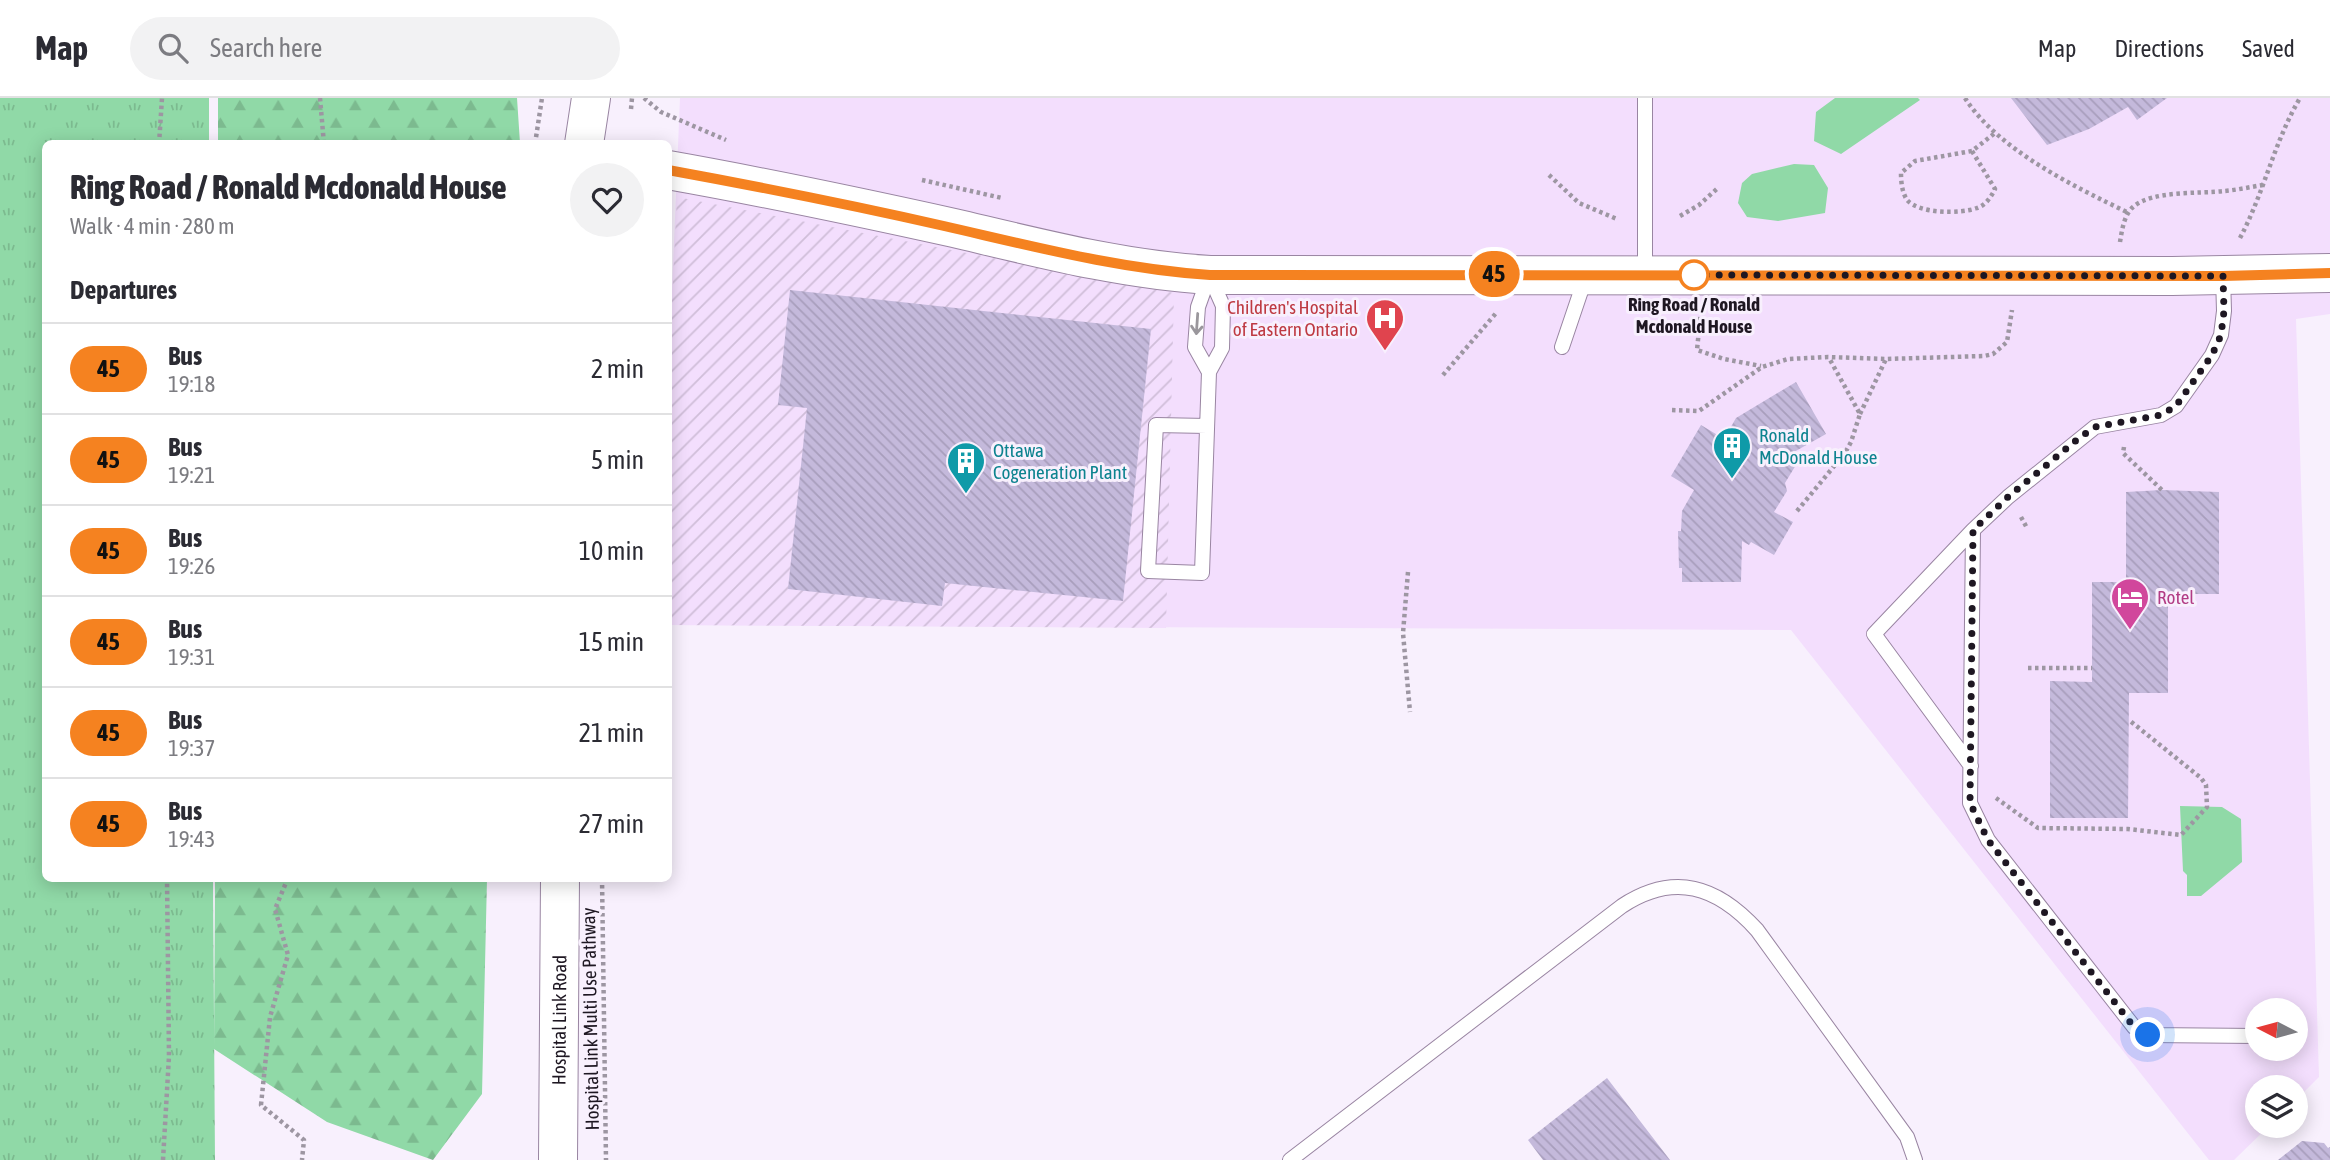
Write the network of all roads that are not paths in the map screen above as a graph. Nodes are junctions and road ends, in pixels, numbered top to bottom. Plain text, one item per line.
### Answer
1 (591, 98) edge
2 (1645, 98) edge
3 (585, 140) edge
4 (672, 171) edge
5 (2229, 261) junction
6 (2330, 273) edge
7 (1586, 274) junction
8 (1210, 275) junction
9 (1645, 275) junction
10 (1562, 348) dead end
11 (1209, 372) junction
12 (1207, 426) junction
13 (1973, 530) junction
14 (1971, 766) junction
15 (560, 882) edge
16 (2245, 1036) edge
17 (558, 1160) edge
18 (1290, 1160) edge
19 (1915, 1160) edge

1 - 3 street
2 - 9 lane
4 - 8 street
5 - 6 street
5 - 9 street
5 - 13 lane
7 - 8 street
7 - 9 street
7 - 10 lane
8 - 11 lane
8 -> 11 lane
11 - 12 lane
12 - 12 lane
13 - 14 lane
13 - 14 lane
14 - 16 lane
15 - 17 street, Hospital Link Road
18 - 19 lane

